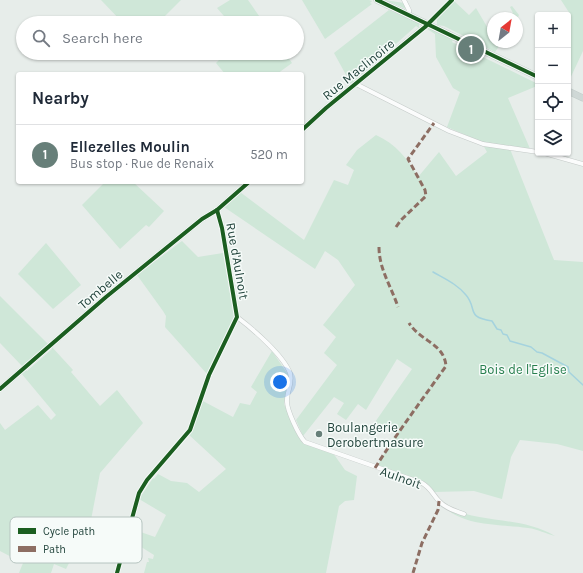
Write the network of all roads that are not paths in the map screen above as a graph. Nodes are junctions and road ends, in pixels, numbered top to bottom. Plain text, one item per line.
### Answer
1 (377, 0) edge
2 (404, 0) edge
3 (452, 0) edge
4 (409, 16) junction
5 (428, 24) junction
6 (535, 76) edge
7 (356, 84) junction
8 (571, 92) edge
9 (583, 98) edge
10 (304, 128) edge
11 (535, 152) edge
12 (555, 156) edge
13 (583, 164) edge
14 (247, 184) edge
15 (217, 210) junction
16 (237, 317) junction
17 (0, 389) edge
18 (375, 468) joint
19 (464, 514) dead end
20 (132, 517) edge
21 (120, 563) edge
22 (117, 573) edge

1 - 4 main road
2 - 4 street
3 - 5 street
4 - 5 main road
5 - 6 main road
5 - 7 street, Rue Maclinoire
7 - 10 street, Rue Maclinoire
7 - 11 street, Rue Maclinoire
8 - 9 main road
12 - 13 street
14 - 15 street
15 - 16 street, Rue d'Aulnoit
15 - 17 street, Tombelle
16 - 18 street, Rue d'Aulnoit
16 - 20 street, Rue d'Aulnoit
18 - 19 street, Aulnoit
21 - 22 street, Rue d'Aulnoit

